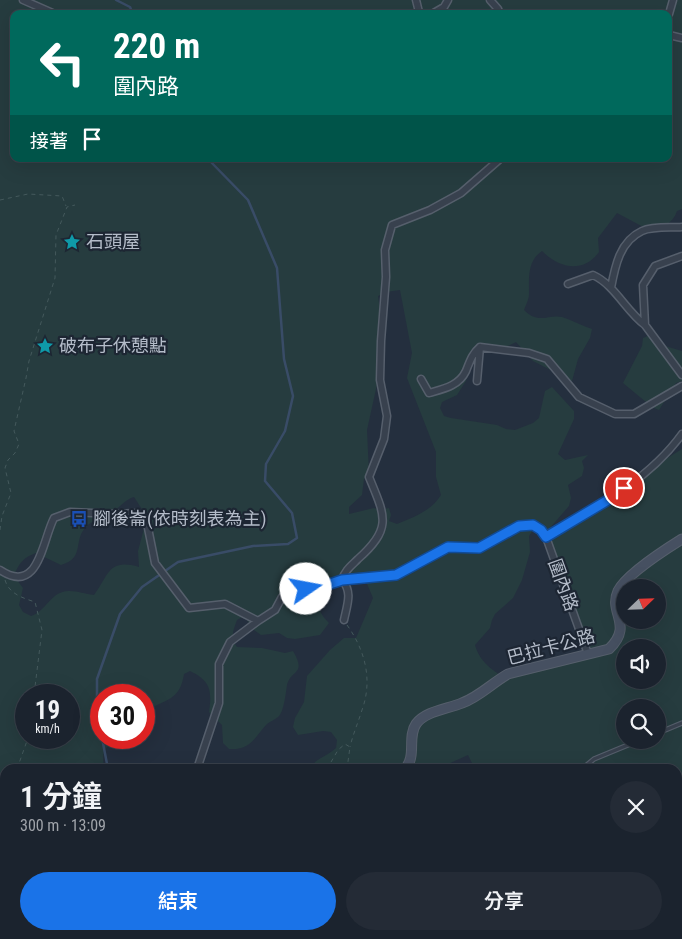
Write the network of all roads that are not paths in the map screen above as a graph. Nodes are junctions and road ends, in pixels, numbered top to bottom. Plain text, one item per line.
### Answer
1 (23, 0) edge
2 (448, 0) edge
3 (490, 0) edge
4 (45, 10) edge
5 (439, 10) edge
6 (498, 10) edge
7 (497, 162) edge
8 (682, 227) edge
9 (682, 256) edge
10 (568, 284) dead end
11 (610, 288) junction
12 (645, 325) junction
13 (480, 347) junction
14 (682, 375) edge
15 (421, 379) dead end
16 (477, 381) dead end
17 (682, 386) edge
18 (682, 434) edge
19 (546, 537) junction
20 (682, 539) edge
21 (2, 572) edge
22 (342, 580) junction
23 (344, 620) road end
24 (258, 621) junction
25 (588, 654) junction
26 (682, 722) edge
27 (666, 729) edge
28 (618, 749) edge
29 (199, 764) edge
30 (410, 764) edge
31 (588, 764) edge

1 - 4 street
2 - 5 street
3 - 6 street
7 - 22 street
8 - 11 street
9 - 12 street
10 - 11 street
11 - 12 street
12 - 14 street
13 - 15 street
13 - 16 street
13 - 17 street
18 - 19 street, 圍內路
19 - 22 street
19 - 25 street, 圍內路
20 - 25 main road, 巴拉卡公路
21 - 24 street
22 - 23 street
22 - 24 street
24 - 29 street
25 - 30 main road, 巴拉卡公路
26 - 27 lane
28 - 31 lane

